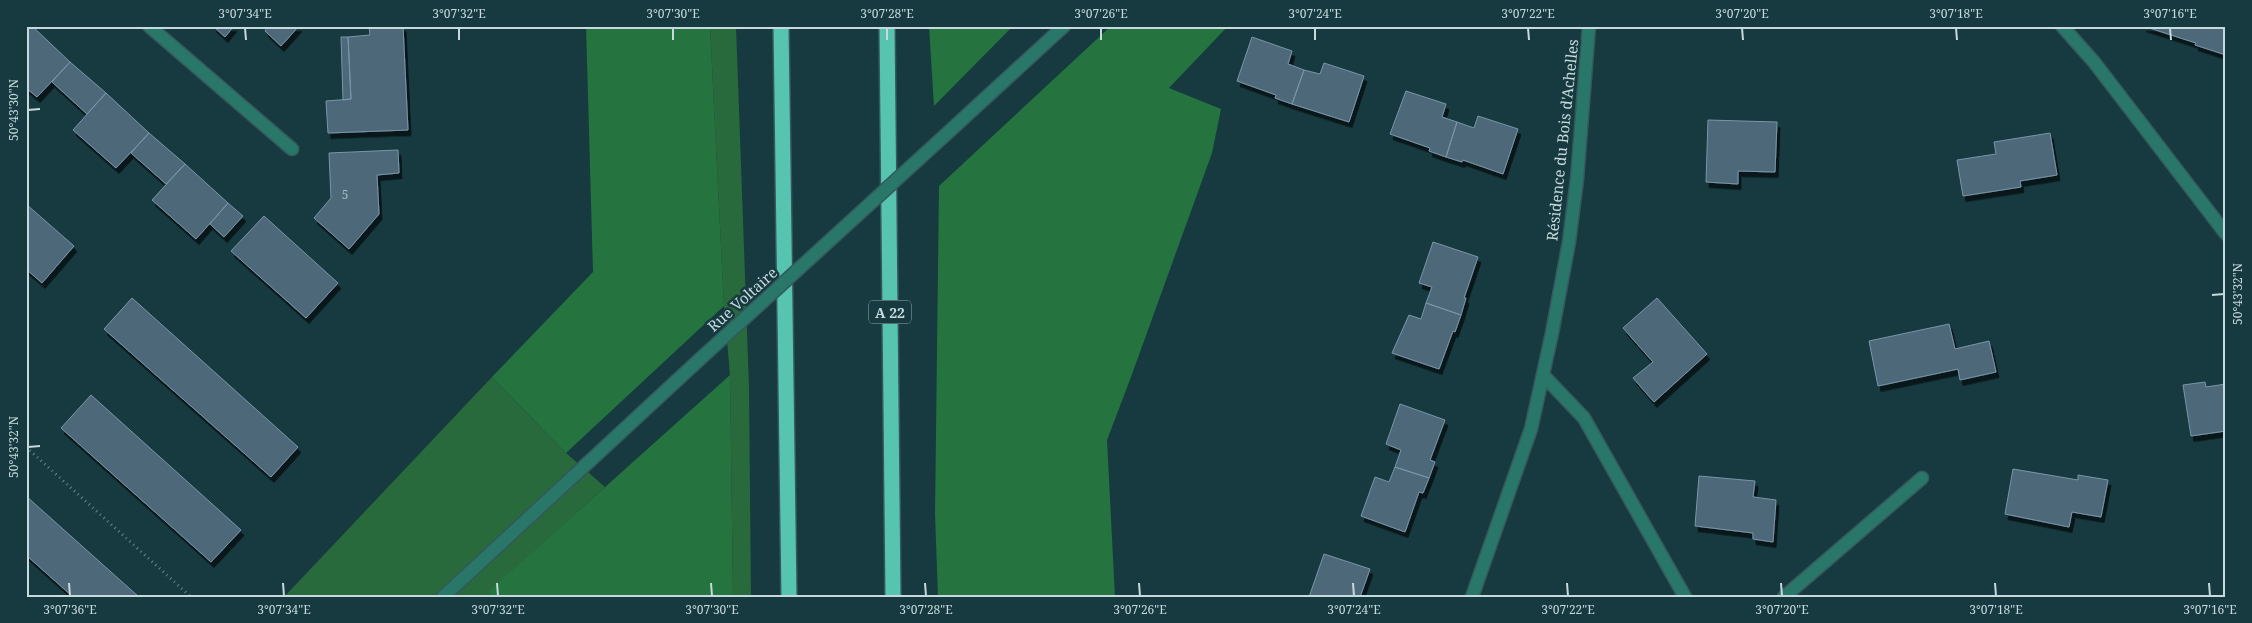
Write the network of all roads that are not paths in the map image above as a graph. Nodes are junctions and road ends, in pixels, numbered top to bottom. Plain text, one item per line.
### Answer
1 (149, 26) edge
2 (782, 26) edge
3 (887, 26) edge
4 (1064, 26) edge
5 (1589, 26) edge
6 (2062, 26) edge
7 (292, 149) dead end
8 (2226, 234) edge
9 (1544, 375) junction
10 (1922, 478) dead end
11 (443, 597) edge
12 (788, 597) edge
13 (893, 597) edge
14 (1472, 597) edge
15 (1685, 597) edge
16 (1784, 597) edge

1 - 7 street
2 - 12 highway
3 - 13 highway, A 22
4 - 11 street, Rue Voltaire, bridge
5 - 9 street, Résidence du Bois d'Achelles
6 - 8 street
9 - 14 street, Résidence du Bois d'Achelles
9 - 15 street
10 - 16 street

